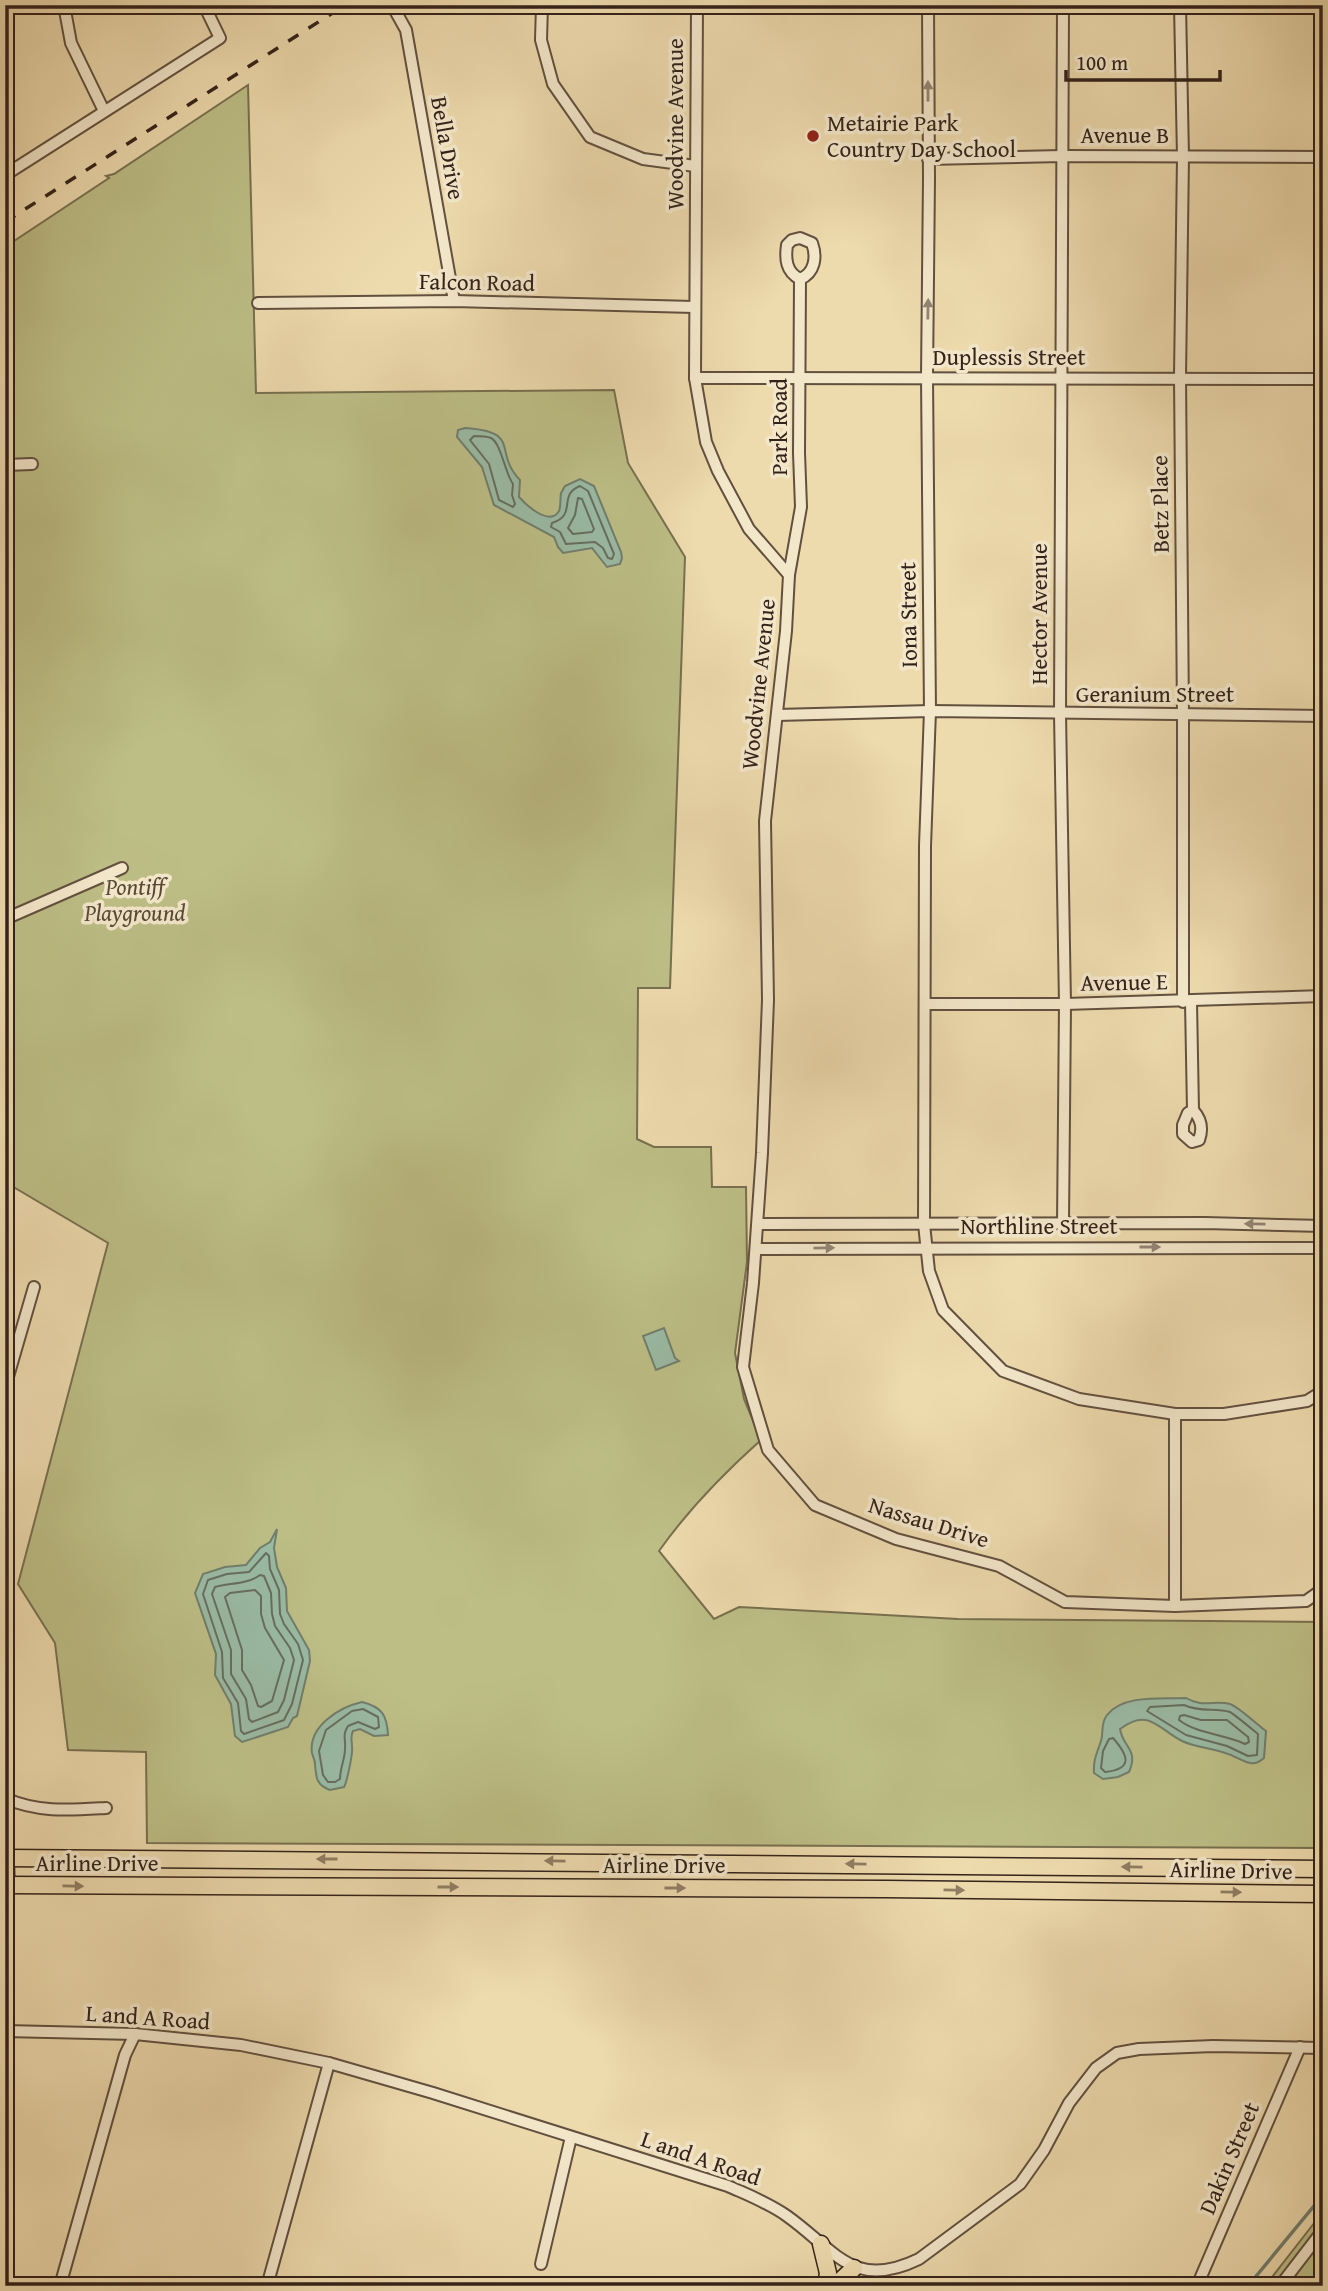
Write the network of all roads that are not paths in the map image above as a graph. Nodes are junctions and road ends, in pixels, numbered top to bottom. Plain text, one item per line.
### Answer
1 (64, 5) edge
2 (204, 5) edge
3 (542, 5) edge
4 (697, 5) edge
5 (928, 5) edge
6 (1063, 5) edge
7 (1180, 5) edge
8 (393, 6) edge
9 (104, 111) junction
10 (1062, 156) junction
11 (1183, 157) junction
12 (1321, 158) edge
13 (928, 159) junction
14 (695, 166) junction
15 (5, 175) edge
16 (1323, 271) edge
17 (800, 278) dead end
18 (454, 301) junction
19 (258, 303) dead end
20 (694, 307) junction
21 (927, 377) junction
22 (1180, 377) junction
23 (695, 378) junction
24 (800, 378) junction
25 (1061, 379) junction
26 (1323, 379) edge
27 (32, 464) dead end
28 (5, 465) edge
29 (789, 575) junction
30 (930, 711) junction
31 (1060, 714) junction
32 (1183, 714) junction
33 (776, 715) junction
34 (1323, 716) edge
35 (122, 868) dead end
36 (5, 919) edge
37 (1323, 996) edge
38 (1187, 1002) junction
39 (926, 1004) junction
40 (1066, 1004) junction
41 (1194, 1111) dead end
42 (1063, 1223) junction
43 (758, 1224) junction
44 (924, 1224) junction
45 (1323, 1226) edge
46 (926, 1247) junction
47 (1323, 1248) edge
48 (756, 1249) junction
49 (34, 1287) dead end
50 (5, 1387) edge
51 (1323, 1391) edge
52 (1175, 1414) junction
53 (1323, 1589) edge
54 (1175, 1606) junction
55 (5, 1798) edge
56 (106, 1808) dead end
57 (6, 1856) edge
58 (186, 1859) junction
59 (407, 1860) junction
60 (886, 1864) junction
61 (1323, 1868) edge
62 (7, 1885) edge
63 (187, 1886) junction
64 (409, 1887) junction
65 (886, 1889) junction
66 (1323, 1894) edge
67 (5, 2031) edge
68 (135, 2034) junction
69 (1300, 2048) junction
70 (1323, 2048) edge
71 (329, 2063) junction
72 (571, 2137) junction
73 (1323, 2230) edge
74 (821, 2244) junction
75 (541, 2264) dead end
76 (854, 2268) junction
77 (60, 2286) edge
78 (267, 2286) edge
79 (826, 2286) edge
80 (835, 2286) edge
81 (1197, 2286) edge
82 (1280, 2286) edge

1 - 9 street
2 - 9 street
3 - 14 street
4 - 14 street, Woodvine Avenue
13 -> 5 street, Iona Street
6 - 10 street, Hector Avenue
7 - 11 street, Betz Place
8 - 18 street, Bella Drive
9 - 15 street
10 - 11 street, Avenue B
10 - 13 street, Avenue B
10 - 25 street, Hector Avenue
11 - 12 street, Avenue B
11 - 22 street, Betz Place
12 - 16 street
21 -> 13 street, Iona Street
14 - 20 street, Woodvine Avenue
17 - 24 street, Park Road
18 - 19 street, Falcon Road
18 - 20 street, Falcon Road
20 - 23 street, Woodvine Avenue
21 - 24 street, Duplessis Street
21 - 25 street, Duplessis Street
21 - 30 street, Iona Street
22 - 25 street, Duplessis Street
22 - 26 street, Duplessis Street
22 - 32 street, Betz Place
23 - 24 street, Duplessis Street
23 - 29 street, Woodvine Avenue
24 - 29 street, Park Road
25 - 31 street, Hector Avenue
27 - 28 street
29 - 33 street, Woodvine Avenue
30 - 31 street, Geranium Street
30 - 33 street, Geranium Street
30 - 39 street, Iona Street
31 - 32 street, Geranium Street
31 - 40 street, Hector Avenue
32 - 34 street, Geranium Street
32 - 38 street, Betz Place
33 - 43 street, Woodvine Avenue
35 - 36 street
37 - 38 street, Avenue E
38 - 40 street, Avenue E
38 - 41 street, Betz Place
39 - 40 street, Avenue E
39 - 44 street, Iona Street
40 - 42 street, Hector Avenue
42 - 44 street, Northline Street
45 -> 42 street, Northline Street
43 - 44 street, Northline Street
43 - 48 street, Nassau Drive
44 - 46 street, Iona Street
46 -> 47 street, Northline Street
48 -> 46 street, Northline Street
46 - 52 street, Iona Street
48 - 54 street, Nassau Drive
49 - 50 street
51 - 52 street, Iona Street
52 - 54 street
53 - 54 street, Nassau Drive
55 - 56 street
57 - 58 highway, Airline Drive
57 - 62 street
59 -> 58 highway, Airline Drive
58 - 63 highway
60 -> 59 highway, Airline Drive
59 - 64 highway
61 -> 60 highway, Airline Drive
60 - 65 highway
62 -> 63 highway, Airline Drive
63 - 64 highway, Airline Drive
64 -> 65 highway, Airline Drive
65 -> 66 highway, Airline Drive
67 - 68 street, L and A Road
68 - 71 street, L and A Road
68 - 77 street
69 - 70 street
69 - 76 street
69 - 81 street, Dakin Street
71 - 72 street, L and A Road
71 - 78 street
72 - 74 street, L and A Road
72 - 75 street
73 - 82 street
74 - 76 street, L and A Road
74 - 79 highway
76 - 80 highway

